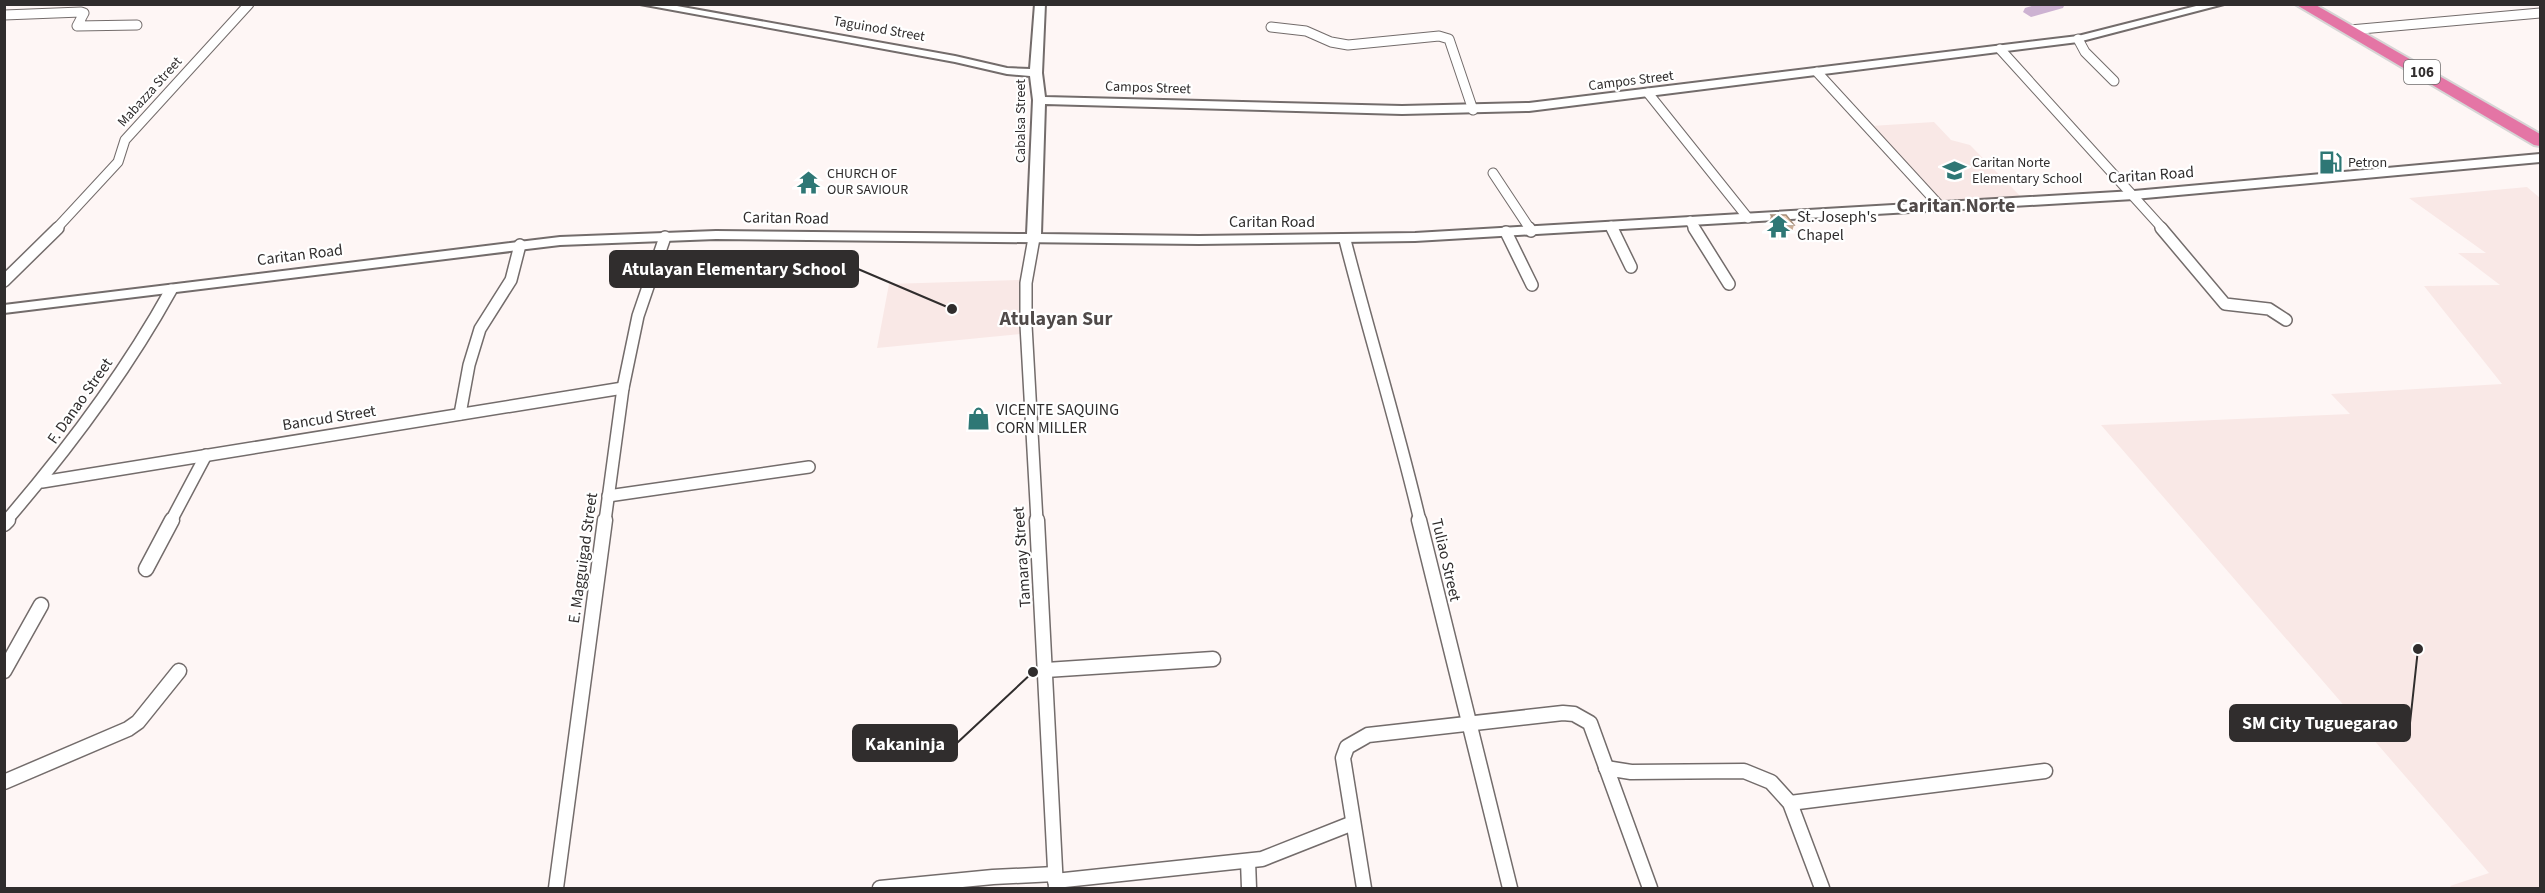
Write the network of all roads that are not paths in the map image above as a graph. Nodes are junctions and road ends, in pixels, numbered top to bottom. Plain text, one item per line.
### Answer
1 (249, 4) edge
2 (645, 4) edge
3 (1040, 4) edge
4 (2219, 4) edge
5 (2302, 4) edge
6 (677, 7) edge
7 (2541, 12) edge
8 (4, 15) edge
9 (137, 25) dead end
10 (1271, 27) dead end
11 (2350, 30) junction
12 (2078, 39) junction
13 (2000, 49) junction
14 (1817, 72) junction
15 (1036, 73) junction
16 (2114, 81) dead end
17 (1648, 93) junction
18 (1039, 100) junction
19 (1473, 110) junction
20 (2541, 141) edge
21 (2541, 158) edge
22 (1493, 173) dead end
23 (2134, 195) junction
24 (1940, 206) junction
25 (1748, 218) junction
26 (1690, 221) junction
27 (1611, 226) junction
28 (1531, 231) junction
29 (1506, 232) junction
30 (665, 237) junction
31 (1034, 238) junction
32 (1345, 240) junction
33 (520, 245) junction
34 (1631, 267) dead end
35 (4, 280) edge
36 (1730, 284) dead end
37 (1532, 285) dead end
38 (171, 290) junction
39 (4, 309) edge
40 (2286, 320) dead end
41 (622, 388) junction
42 (460, 414) junction
43 (206, 455) junction
44 (809, 467) dead end
45 (42, 482) junction
46 (608, 496) junction
47 (4, 524) edge
48 (146, 569) dead end
49 (41, 605) dead end
50 (1213, 659) dead end
51 (1046, 670) junction
52 (4, 671) edge
53 (179, 671) dead end
54 (1469, 724) junction
55 (1606, 768) junction
56 (2045, 771) dead end
57 (4, 782) edge
58 (1790, 803) junction
59 (1353, 823) junction
60 (1248, 861) junction
61 (1055, 881) edge
62 (993, 883) edge
63 (556, 888) edge
64 (880, 888) edge
65 (1249, 888) edge
66 (1364, 888) edge
67 (1510, 888) edge
68 (1650, 888) edge
69 (1822, 888) edge

1 - 35 street, Mabazza Street
2 - 6 street, Taguinod Street
3 - 15 street, Cabalsa Street
4 - 12 street, Campos Street
5 - 11 highway, 106
6 - 15 street, Taguinod Street
7 - 11 street
8 - 9 street
10 - 19 street
11 - 20 highway, 106
12 - 13 street, Campos Street
12 - 16 street
13 - 14 street, Campos Street
13 - 23 street
14 - 17 street, Campos Street
14 - 24 street
15 - 18 street, Cabalsa Street
17 - 19 street, Campos Street
17 - 25 street
18 - 19 street, Campos Street
18 - 31 street, Cabalsa Street
21 - 23 street, Caritan Road
22 - 28 street
23 - 24 street, Caritan Road
23 - 40 street
24 - 25 street, Caritan Road
25 - 26 street, Caritan Road
26 - 27 street, Caritan Road
26 - 36 street
27 - 28 street, Caritan Road
27 - 34 street
28 - 29 street, Caritan Road
29 - 32 street, Caritan Road
29 - 37 street
30 - 31 street, Caritan Road
30 - 33 street, Caritan Road
30 - 41 street, E. Magguigad Street
31 - 32 street, Caritan Road
31 - 51 street, Tamaray Street
32 - 54 street, Tuliao Street
33 - 38 street, Caritan Road
33 - 42 street
38 - 39 street, Caritan Road
38 - 45 street, F. Danao Street
41 - 42 street, Bancud Street
41 - 46 street, E. Magguigad Street
42 - 43 street, Bancud Street
43 - 45 street, Bancud Street
43 - 48 street
44 - 46 street
45 - 47 street, F. Danao Street
46 - 63 street, E. Magguigad Street
49 - 52 street
50 - 51 street
51 - 61 street, Tamaray Street
53 - 57 street
54 - 55 street
54 - 59 street
54 - 67 street, Tuliao Street
55 - 58 street
55 - 68 street
56 - 58 street
58 - 69 street
59 - 60 street
59 - 66 street
60 - 61 street
60 - 65 street
61 - 62 street
62 - 64 street

